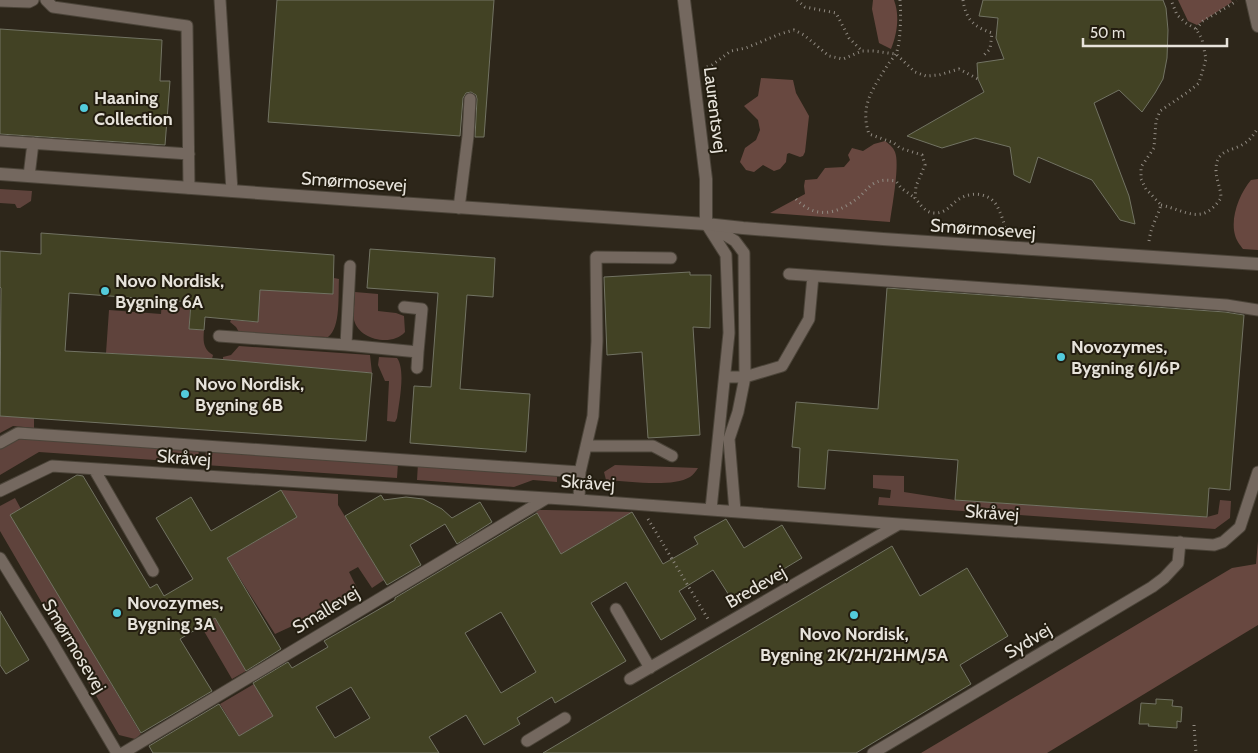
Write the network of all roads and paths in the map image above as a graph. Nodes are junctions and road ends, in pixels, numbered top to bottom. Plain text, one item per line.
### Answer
1 (32, 0) edge
2 (46, 0) edge
3 (220, 0) edge
4 (684, 0) edge
5 (797, 0) edge
6 (900, 0) edge
7 (963, 0) edge
8 (1171, 0) edge
9 (1240, 0) edge
10 (1252, 0) edge
11 (0, 1) edge
12 (1258, 26) edge
13 (1196, 29) junction
14 (862, 51) junction
15 (896, 54) junction
16 (984, 56) dead end
17 (692, 70) junction
18 (978, 79) dead end
19 (470, 99) dead end
20 (1258, 128) edge
21 (0, 141) edge
22 (33, 143) junction
23 (189, 154) junction
24 (0, 174) edge
25 (29, 176) junction
26 (189, 188) junction
27 (232, 191) junction
28 (915, 198) junction
29 (796, 199) dead end
30 (1161, 205) junction
31 (459, 208) junction
32 (706, 224) junction
33 (1004, 248) junction
34 (1149, 257) junction
35 (672, 258) dead end
36 (1258, 264) edge
37 (350, 266) dead end
38 (789, 274) dead end
39 (813, 276) junction
40 (404, 307) dead end
41 (1258, 310) edge
42 (219, 336) dead end
43 (346, 345) junction
44 (418, 352) junction
45 (417, 368) dead end
46 (725, 376) junction
47 (745, 376) junction
48 (0, 443) edge
49 (586, 446) junction
50 (672, 456) dead end
51 (94, 469) junction
52 (580, 472) junction
53 (1258, 472) edge
54 (0, 490) edge
55 (547, 498) junction
56 (579, 500) junction
57 (644, 504) junction
58 (712, 509) junction
59 (735, 510) junction
60 (899, 524) junction
61 (1180, 542) junction
62 (0, 558) edge
63 (153, 571) dead end
64 (616, 609) dead end
65 (715, 630) junction
66 (650, 668) junction
67 (630, 679) dead end
68 (565, 718) dead end
69 (1194, 726) dead end
70 (527, 741) dead end
71 (117, 753) edge
72 (123, 753) edge
73 (873, 753) edge
74 (1196, 753) edge

1 - 11 lane
2 - 23 lane
3 - 27 lane
4 - 17 street, Laurentsvej
5 - 14 path
6 - 15 path
7 - 16 path
8 - 13 path
9 - 13 path
10 - 12 street
13 - 30 path
14 - 15 path
14 - 17 path
15 - 18 path
15 - 28 path
17 - 32 street, Laurentsvej
19 - 31 lane
20 - 30 path
21 - 22 lane
22 - 23 lane
22 - 25 lane
23 - 26 lane
24 - 25 street, Smørmosevej
25 - 26 street, Smørmosevej
26 - 27 street, Smørmosevej
27 - 31 street, Smørmosevej
28 - 29 path
28 - 33 path
30 - 34 path
31 - 32 street, Smørmosevej
32 - 33 street, Smørmosevej
32 - 46 lane
32 - 47 lane, Smørmosevej
33 - 34 street, Smørmosevej
34 - 36 street, Smørmosevej
35 - 49 lane
37 - 43 lane
38 - 39 lane
39 - 41 lane
39 - 47 lane
40 - 44 lane
42 - 43 lane
43 - 44 lane
44 - 45 lane
46 - 47 lane
46 - 58 lane
47 - 59 lane, Smørmosevej
48 - 52 lane
49 - 50 lane
49 - 52 lane
51 - 54 lane, Skråvej
51 - 55 lane, Skråvej
51 - 63 lane
52 - 56 lane
53 - 61 lane, Skråvej
55 - 56 lane, Skråvej
55 - 72 lane, Smallevej
56 - 57 lane, Skråvej
57 - 58 lane, Skråvej
57 - 65 path
58 - 59 lane, Skråvej
59 - 60 lane, Skråvej
60 - 61 lane, Skråvej
60 - 65 lane, Bredevej
61 - 73 lane, Sydvej
62 - 71 lane, Smørmosevej
64 - 66 lane
65 - 66 lane, Bredevej
66 - 67 lane, Bredevej
68 - 70 lane
69 - 74 path

